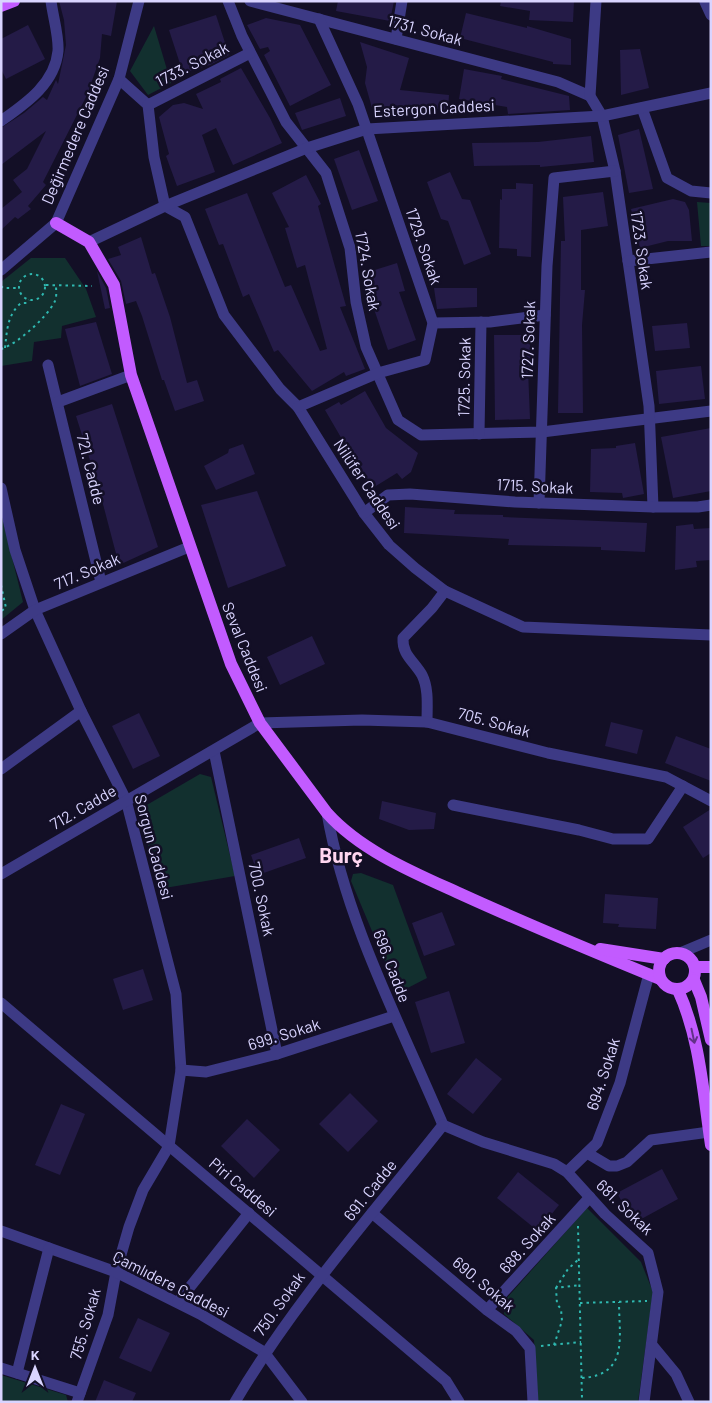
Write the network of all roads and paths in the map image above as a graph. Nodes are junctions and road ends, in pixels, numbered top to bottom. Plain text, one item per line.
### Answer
1 (14, 1) edge
2 (51, 1) edge
3 (139, 1) edge
4 (228, 1) edge
5 (250, 1) edge
6 (402, 1) edge
7 (596, 1) edge
8 (705, 2) edge
9 (1, 6) edge
10 (711, 15) edge
11 (320, 19) junction
12 (396, 39) junction
13 (250, 53) junction
14 (119, 79) junction
15 (711, 93) edge
16 (590, 96) junction
17 (148, 105) junction
18 (642, 108) junction
19 (602, 116) junction
20 (1, 121) edge
21 (367, 129) junction
22 (307, 148) junction
23 (614, 171) junction
24 (711, 193) edge
25 (165, 206) junction
26 (56, 222) junction
27 (89, 242) junction
28 (711, 252) edge
29 (628, 261) junction
30 (1, 270) edge
31 (46, 285) junction
32 (56, 285) junction
33 (1, 286) edge
34 (92, 286) dead end
35 (19, 288) junction
36 (29, 299) junction
37 (545, 316) junction
38 (481, 322) junction
39 (433, 323) junction
40 (3, 349) edge
41 (48, 365) dead end
42 (378, 373) junction
43 (132, 375) junction
44 (58, 402) junction
45 (298, 407) junction
46 (711, 411) edge
47 (649, 418) junction
48 (542, 432) junction
49 (479, 434) junction
50 (1, 488) edge
51 (539, 503) junction
52 (711, 505) edge
53 (653, 507) junction
54 (364, 513) junction
55 (190, 547) junction
56 (101, 582) junction
57 (1, 585) edge
58 (445, 591) junction
59 (35, 610) junction
60 (1, 611) edge
61 (1, 634) edge
62 (711, 635) edge
63 (81, 711) junction
64 (427, 722) junction
65 (260, 723) junction
66 (214, 751) junction
67 (2, 765) edge
68 (683, 786) junction
69 (126, 800) junction
70 (711, 801) edge
71 (453, 805) dead end
72 (327, 813) junction
73 (1, 874) edge
74 (711, 940) edge
75 (578, 946) junction
76 (680, 953) junction
77 (664, 958) junction
78 (711, 967) edge
79 (695, 973) junction
80 (655, 976) junction
81 (678, 990) junction
82 (1, 1003) edge
83 (394, 1016) junction
84 (711, 1040) edge
85 (277, 1054) junction
86 (181, 1070) junction
87 (443, 1125) junction
88 (710, 1138) edge
89 (169, 1146) junction
90 (587, 1153) junction
91 (567, 1172) junction
92 (590, 1197) junction
93 (578, 1211) junction
94 (248, 1213) junction
95 (372, 1213) junction
96 (1, 1231) edge
97 (49, 1248) junction
98 (579, 1259) junction
99 (116, 1272) junction
100 (321, 1274) junction
101 (580, 1285) junction
102 (556, 1288) junction
103 (656, 1300) junction
104 (178, 1302) junction
105 (619, 1302) junction
106 (580, 1303) junction
107 (487, 1310) junction
108 (581, 1342) junction
109 (554, 1345) junction
110 (652, 1345) junction
111 (530, 1348) junction
112 (264, 1352) junction
113 (1, 1368) edge
114 (17, 1373) junction
115 (582, 1378) junction
116 (79, 1398) edge
117 (582, 1399) dead end
118 (235, 1402) edge
119 (302, 1402) edge
120 (459, 1402) edge
121 (534, 1402) edge
122 (644, 1402) edge
123 (689, 1402) edge

1 - 9 main road
2 - 20 street
3 - 14 street, Değirmedere Caddesi
4 - 13 street, 1724. Sokak
5 - 11 street, 1731. Sokak
6 - 12 street
7 - 16 street
8 - 10 street
11 - 12 street, 1731. Sokak
11 - 21 street, 1729. Sokak
12 - 16 street, 1731. Sokak
13 - 17 street, 1733. Sokak
13 - 22 street, 1724. Sokak
14 - 17 street
14 - 26 street, Değirmedere Caddesi
15 - 18 street, Estergon Caddesi
16 - 19 street, 1723. Sokak
17 - 25 street
18 - 19 street, Estergon Caddesi
18 - 24 street
19 - 21 street, Estergon Caddesi
19 - 23 street, 1723. Sokak
21 - 22 street, Estergon Caddesi
21 - 39 street, 1729. Sokak
22 - 25 street, Estergon Caddesi
22 - 42 street, 1724. Sokak
23 - 29 street, 1723. Sokak
23 - 37 street, 1727. Sokak
25 - 27 street, Estergon Caddesi
25 - 45 street, Nilüfer Caddesi
26 - 27 main road, Seval Caddesi
26 - 30 street
27 - 43 main road, Seval Caddesi
28 - 29 street
29 - 47 street, 1723. Sokak
31 - 32 path
31 - 35 path
31 - 36 path
32 - 34 path
32 - 40 path
33 - 35 path
35 - 36 path
36 - 40 path
37 - 38 street
37 - 48 street, 1727. Sokak
38 - 39 street
38 - 49 street, 1725. Sokak
39 - 42 street
41 - 44 street, 721. Cadde
42 - 45 street
42 - 49 street, 1724. Sokak
43 - 44 street
43 - 55 main road, Seval Caddesi
44 - 56 street, 721. Cadde
45 - 54 street, Nilüfer Caddesi
46 - 47 street, 1724. Sokak
47 - 48 street, 1724. Sokak
47 - 53 street, 1723. Sokak
48 - 49 street, 1724. Sokak
48 - 51 street, 1727. Sokak
50 - 59 street, Sorgun Caddesi
51 - 53 street, 1715. Sokak
51 - 54 street, 1715. Sokak
52 - 53 street, 1715. Sokak
54 - 58 street, Nilüfer Caddesi
55 - 56 street, 717. Sokak
55 - 65 main road, Seval Caddesi
56 - 59 street, 717. Sokak
57 - 60 path
58 - 62 street, Nilüfer Caddesi
58 - 64 street
59 - 61 street, 717. Sokak
59 - 63 street, Sorgun Caddesi
63 - 67 street
63 - 69 street, Sorgun Caddesi
64 - 65 street, 705. Sokak
64 - 68 street, 705. Sokak
65 - 66 street, 712. Cadde
65 - 72 main road, Seval Caddesi
66 - 69 street, 712. Cadde
66 - 85 street, 700. Sokak
68 - 70 street, 705. Sokak
68 - 71 street
69 - 73 street, 712. Cadde
69 - 86 street, Sorgun Caddesi
72 - 75 main road, Seval Caddesi
72 - 83 street, 696. Cadde
74 - 76 street
75 - 77 main road, Seval Caddesi
75 - 80 main road, Seval Caddesi
76 - 77 main road, Seval Caddesi
76 - 79 main road
77 - 80 main road
78 - 79 main road
79 - 81 main road
79 - 84 main road
80 - 81 main road, Seval Caddesi
80 - 90 street, 694. Sokak
81 -> 88 main road
82 - 89 street, Piri Caddesi
83 - 85 street, 699. Sokak
83 - 87 street, 696. Cadde
85 - 86 street, 699. Sokak
86 - 89 street, Sorgun Caddesi
87 - 91 street, 681. Sokak
87 - 95 street, 691. Cadde
88 - 90 street
89 - 94 street, Piri Caddesi
89 - 99 street, 755. Sokak
90 - 91 street, 694. Sokak
91 - 92 street, 681. Sokak
92 - 93 street, 688. Sokak
92 - 103 street, 681. Sokak
93 - 98 path
93 - 107 street, 688. Sokak
94 - 100 street, Piri Caddesi
94 - 104 street
95 - 100 street, 691. Cadde
95 - 107 street, 690. Sokak
96 - 97 street, Çamlıdere Caddesi
97 - 99 street, Çamlıdere Caddesi
97 - 114 street
98 - 101 path
98 - 102 path
99 - 104 street, Çamlıdere Caddesi
99 - 116 street, 755. Sokak
100 - 112 street, 750. Sokak
100 - 120 street, Piri Caddesi
101 - 102 path
101 - 106 path
102 - 109 path
103 - 105 path
103 - 110 street, 681. Sokak
104 - 112 street, Çamlıdere Caddesi
105 - 106 path
105 - 115 path
106 - 108 path
107 - 111 street, 690. Sokak
108 - 109 path
108 - 115 path
109 - 111 path
110 - 122 street, 681. Sokak
110 - 123 street
111 - 121 street
112 - 118 street, 750. Sokak
112 - 119 street, Çamlıdere Caddesi
113 - 114 street
114 - 116 street
115 - 117 path

